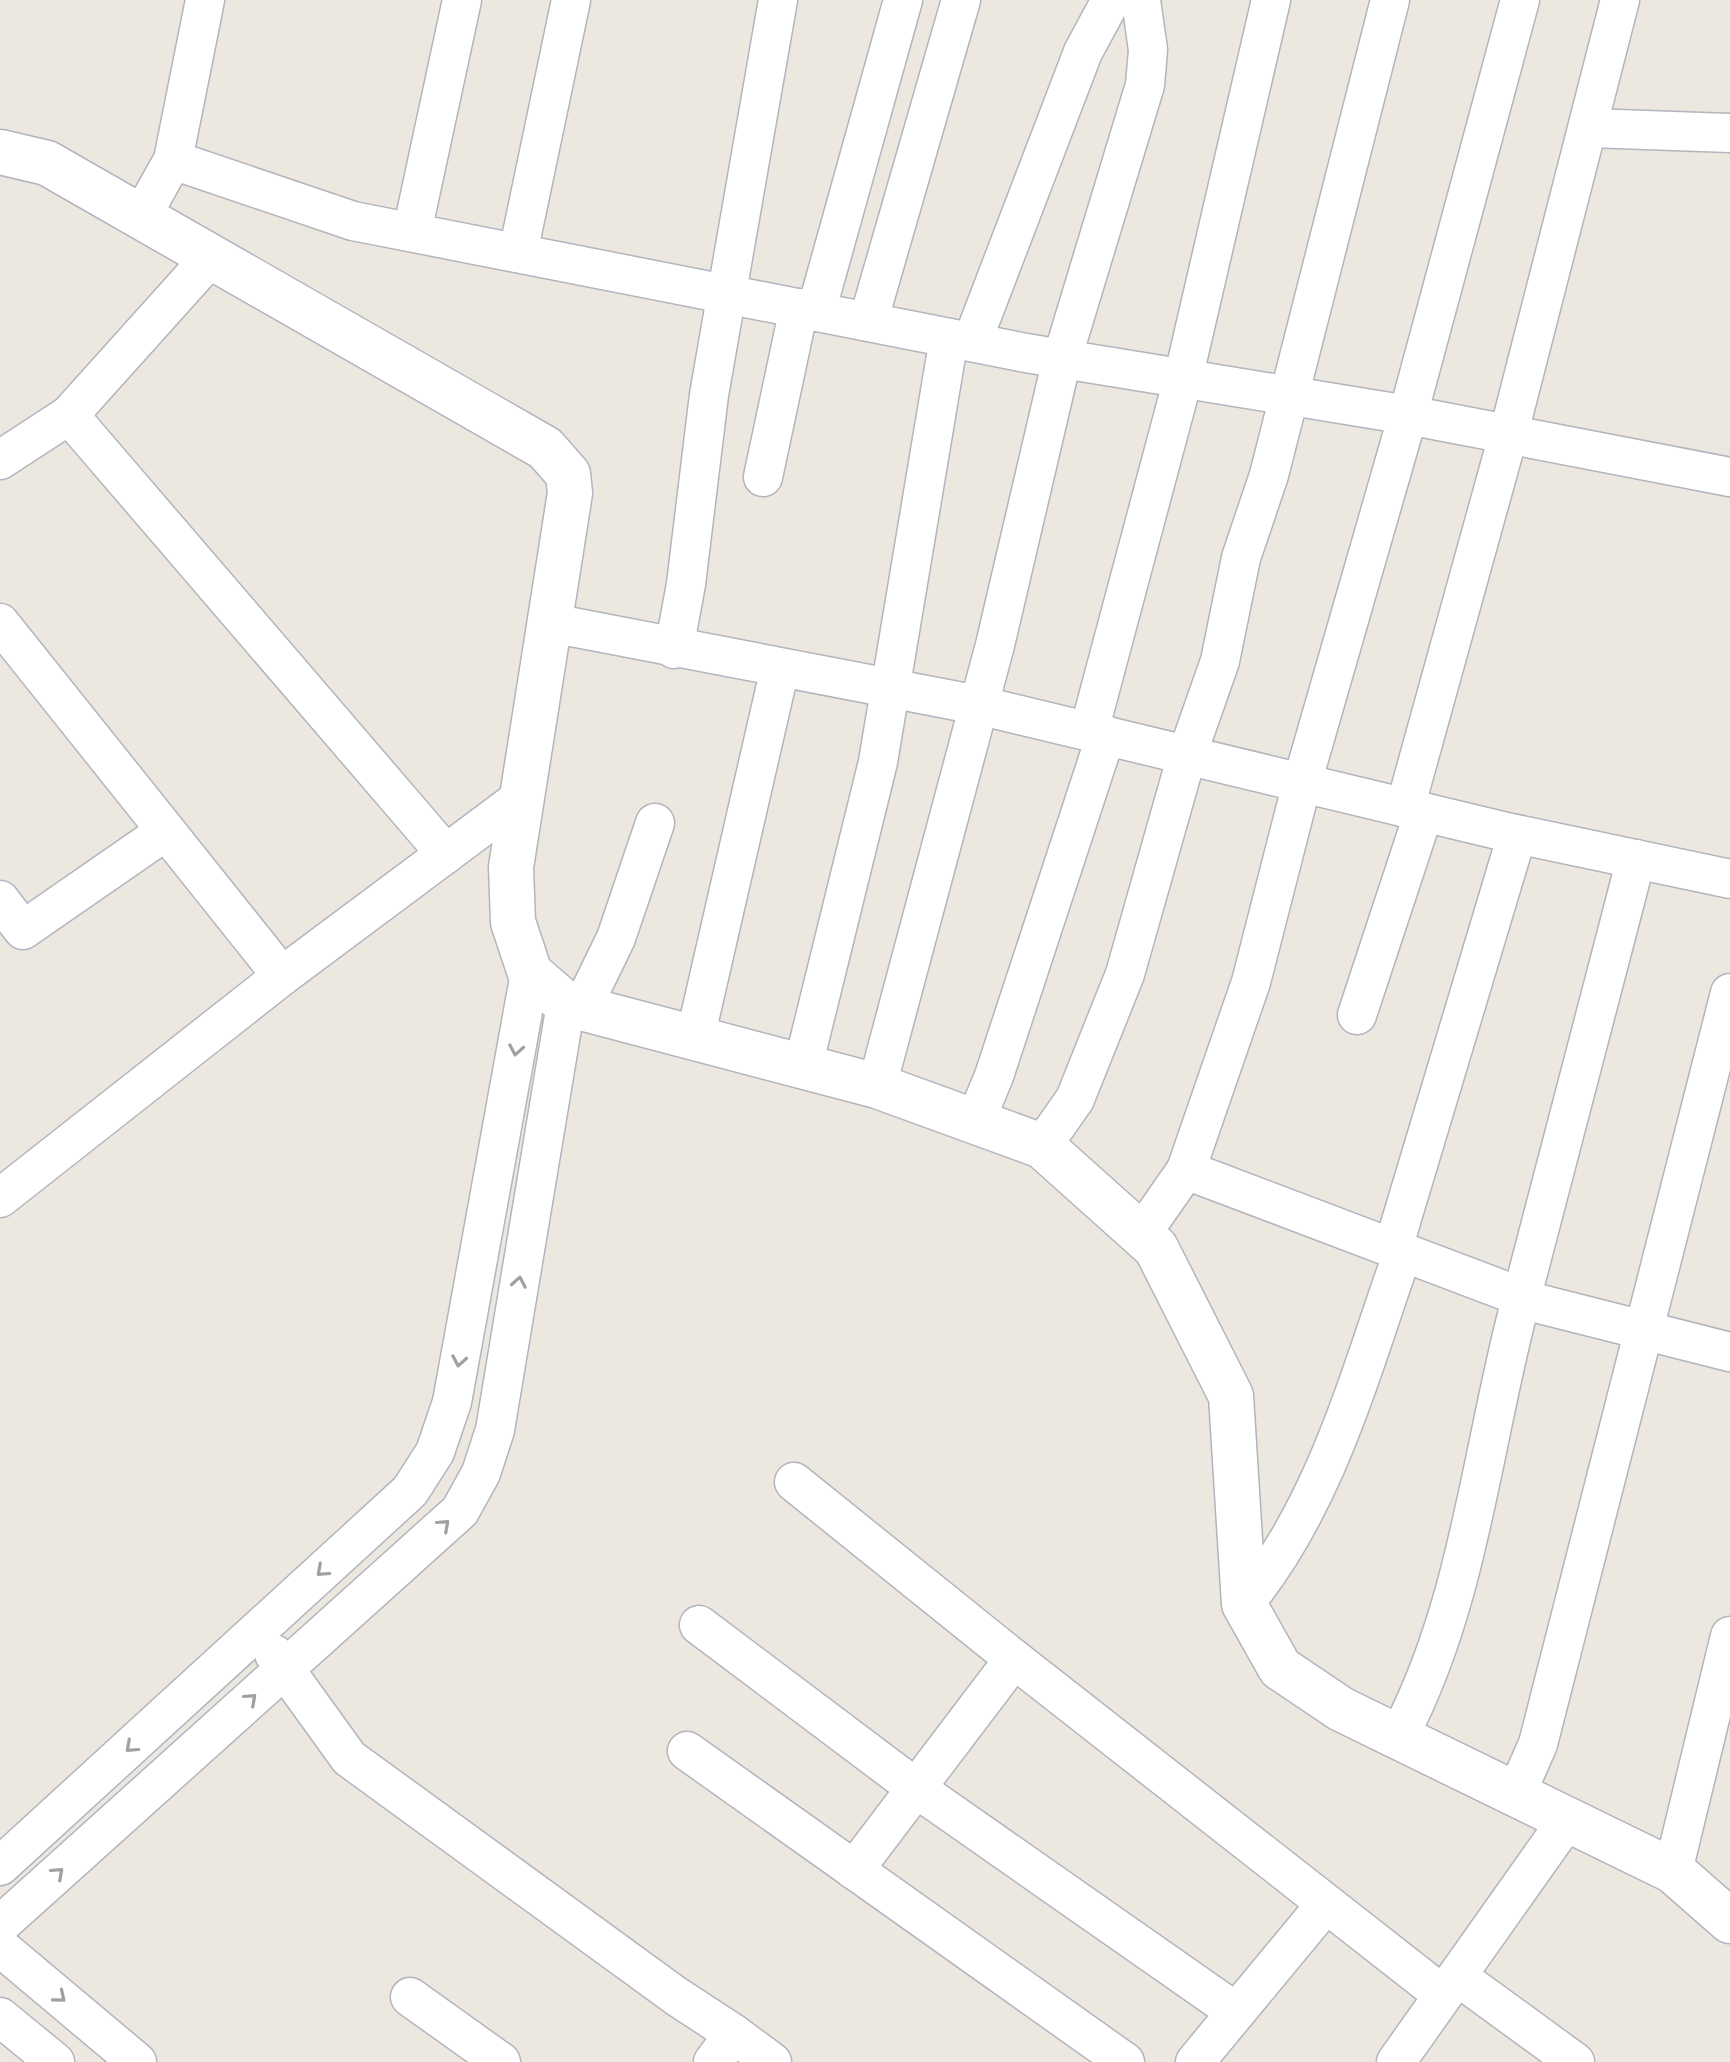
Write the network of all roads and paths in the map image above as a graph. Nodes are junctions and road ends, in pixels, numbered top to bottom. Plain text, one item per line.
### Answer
1 (205, 0) edge
2 (462, 0) edge
3 (571, 0) edge
4 (778, 0) edge
5 (903, 0) edge
6 (961, 0) edge
7 (1111, 0) edge
8 (1141, 0) edge
9 (1271, 0) edge
10 (1390, 0) edge
11 (1520, 0) edge
12 (1620, 0) edge
13 (1589, 128) junction
14 (1730, 133) edge
15 (0, 152) edge
16 (157, 188) junction
17 (412, 232) junction
18 (518, 253) junction
19 (211, 257) junction
20 (727, 294) junction
21 (807, 310) junction
22 (868, 322) junction
23 (960, 340) junction
24 (1062, 359) junction
25 (1183, 379) junction
26 (1289, 396) junction
27 (69, 415) junction
28 (1408, 415) junction
29 (1508, 436) junction
30 (0, 460) edge
31 (763, 477) dead end
32 (1730, 477) edge
33 (0, 623) edge
34 (572, 628) junction
35 (674, 649) junction
36 (780, 668) junction
37 (892, 689) junction
38 (978, 705) junction
39 (1098, 733) junction
40 (1187, 755) junction
41 (1302, 783) junction
42 (522, 797) junction
43 (1414, 810) junction
44 (655, 823) dead end
45 (166, 831) junction
46 (1517, 835) junction
47 (446, 854) junction
48 (1636, 859) junction
49 (1730, 879) edge
50 (0, 900) edge
51 (12, 938) edge
52 (530, 973) junction
53 (282, 976) junction
54 (1730, 993) edge
55 (574, 1006) junction
56 (701, 1008) junction
57 (1357, 1015) dead end
58 (811, 1034) junction
59 (886, 1053) junction
60 (975, 1122) junction
61 (1059, 1122) junction
62 (1186, 1170) junction
63 (0, 1198) edge
64 (1151, 1221) junction
65 (1398, 1250) junction
66 (1522, 1297) junction
67 (1641, 1329) junction
68 (1730, 1352) edge
69 (794, 1482) dead end
70 (1244, 1604) junction
71 (699, 1625) dead end
72 (255, 1633) junction
73 (1730, 1636) edge
74 (1014, 1659) junction
75 (287, 1668) junction
76 (1413, 1707) junction
77 (687, 1751) dead end
78 (1527, 1769) junction
79 (917, 1789) junction
80 (1568, 1819) junction
81 (1679, 1847) junction
82 (0, 1866) edge
83 (854, 1870) junction
84 (1325, 1905) junction
85 (1730, 1921) edge
86 (0, 1925) edge
87 (0, 1947) edge
88 (1450, 1986) junction
89 (410, 1997) dead end
90 (1236, 2012) junction
91 (0, 2017) edge
92 (724, 2048) edge
93 (55, 2062) edge
94 (137, 2062) edge
95 (501, 2062) edge
96 (772, 2062) edge
97 (1125, 2062) edge
98 (1195, 2062) edge
99 (1396, 2062) edge
100 (1575, 2062) edge

1 - 16 street
2 - 17 street
3 - 18 street
4 - 20 street
5 - 21 street
6 - 22 street
7 - 23 street
8 - 24 street
9 - 25 street
10 - 26 street
11 - 28 street
12 - 13 street
13 - 14 street
13 - 29 street
15 - 16 street
16 - 17 street
16 - 19 street
17 - 18 street
18 - 20 street
19 - 27 street
19 - 34 street
20 - 21 street
20 - 35 street
21 - 22 street
21 - 31 street
22 - 23 street
23 - 24 street
23 - 37 street
24 - 25 street
24 - 38 street
25 - 26 street
25 - 39 street
26 - 28 street
26 - 40 street
27 - 30 street
27 - 47 street
28 - 29 street
28 - 41 street
29 - 32 street
29 - 43 street
33 - 45 street
34 - 35 street
34 - 42 street
35 - 36 street
36 - 37 street
36 - 56 street
37 - 38 street
37 - 58 street
38 - 39 street
38 - 59 street
39 - 40 street
39 - 60 street
40 - 41 street
40 - 61 street
41 - 43 street
41 - 62 street
42 - 47 street
42 - 52 street
43 - 46 street
43 - 57 street
44 - 55 street
45 - 51 street
45 - 53 street
46 - 48 street
46 - 65 street
47 - 53 street
48 - 49 street
48 - 66 street
50 - 51 street
52 - 55 street
52 -> 72 street
53 - 63 street
54 - 67 street
55 - 56 street
75 -> 55 street
56 - 58 street
58 - 59 street
59 - 60 street
60 - 61 street
61 - 64 street
62 - 64 street
62 - 65 street
64 - 70 street
65 - 66 street
65 - 70 street
66 - 67 street
66 - 76 street
67 - 68 street
67 - 78 street
69 - 74 street
70 - 76 street
71 - 79 street
72 - 75 street
72 -> 82 street
73 - 81 street
74 - 79 street
74 - 84 street
86 -> 75 street
75 - 92 street
76 - 78 street
77 - 83 street
78 - 80 street
79 - 83 street
79 - 90 street
80 - 81 street
80 - 88 street
81 - 85 street
83 - 97 street
84 - 88 street
84 - 90 street
87 -> 94 street
88 - 99 street
88 - 100 street
89 - 95 street
90 - 98 street
91 - 93 street
92 - 96 street

